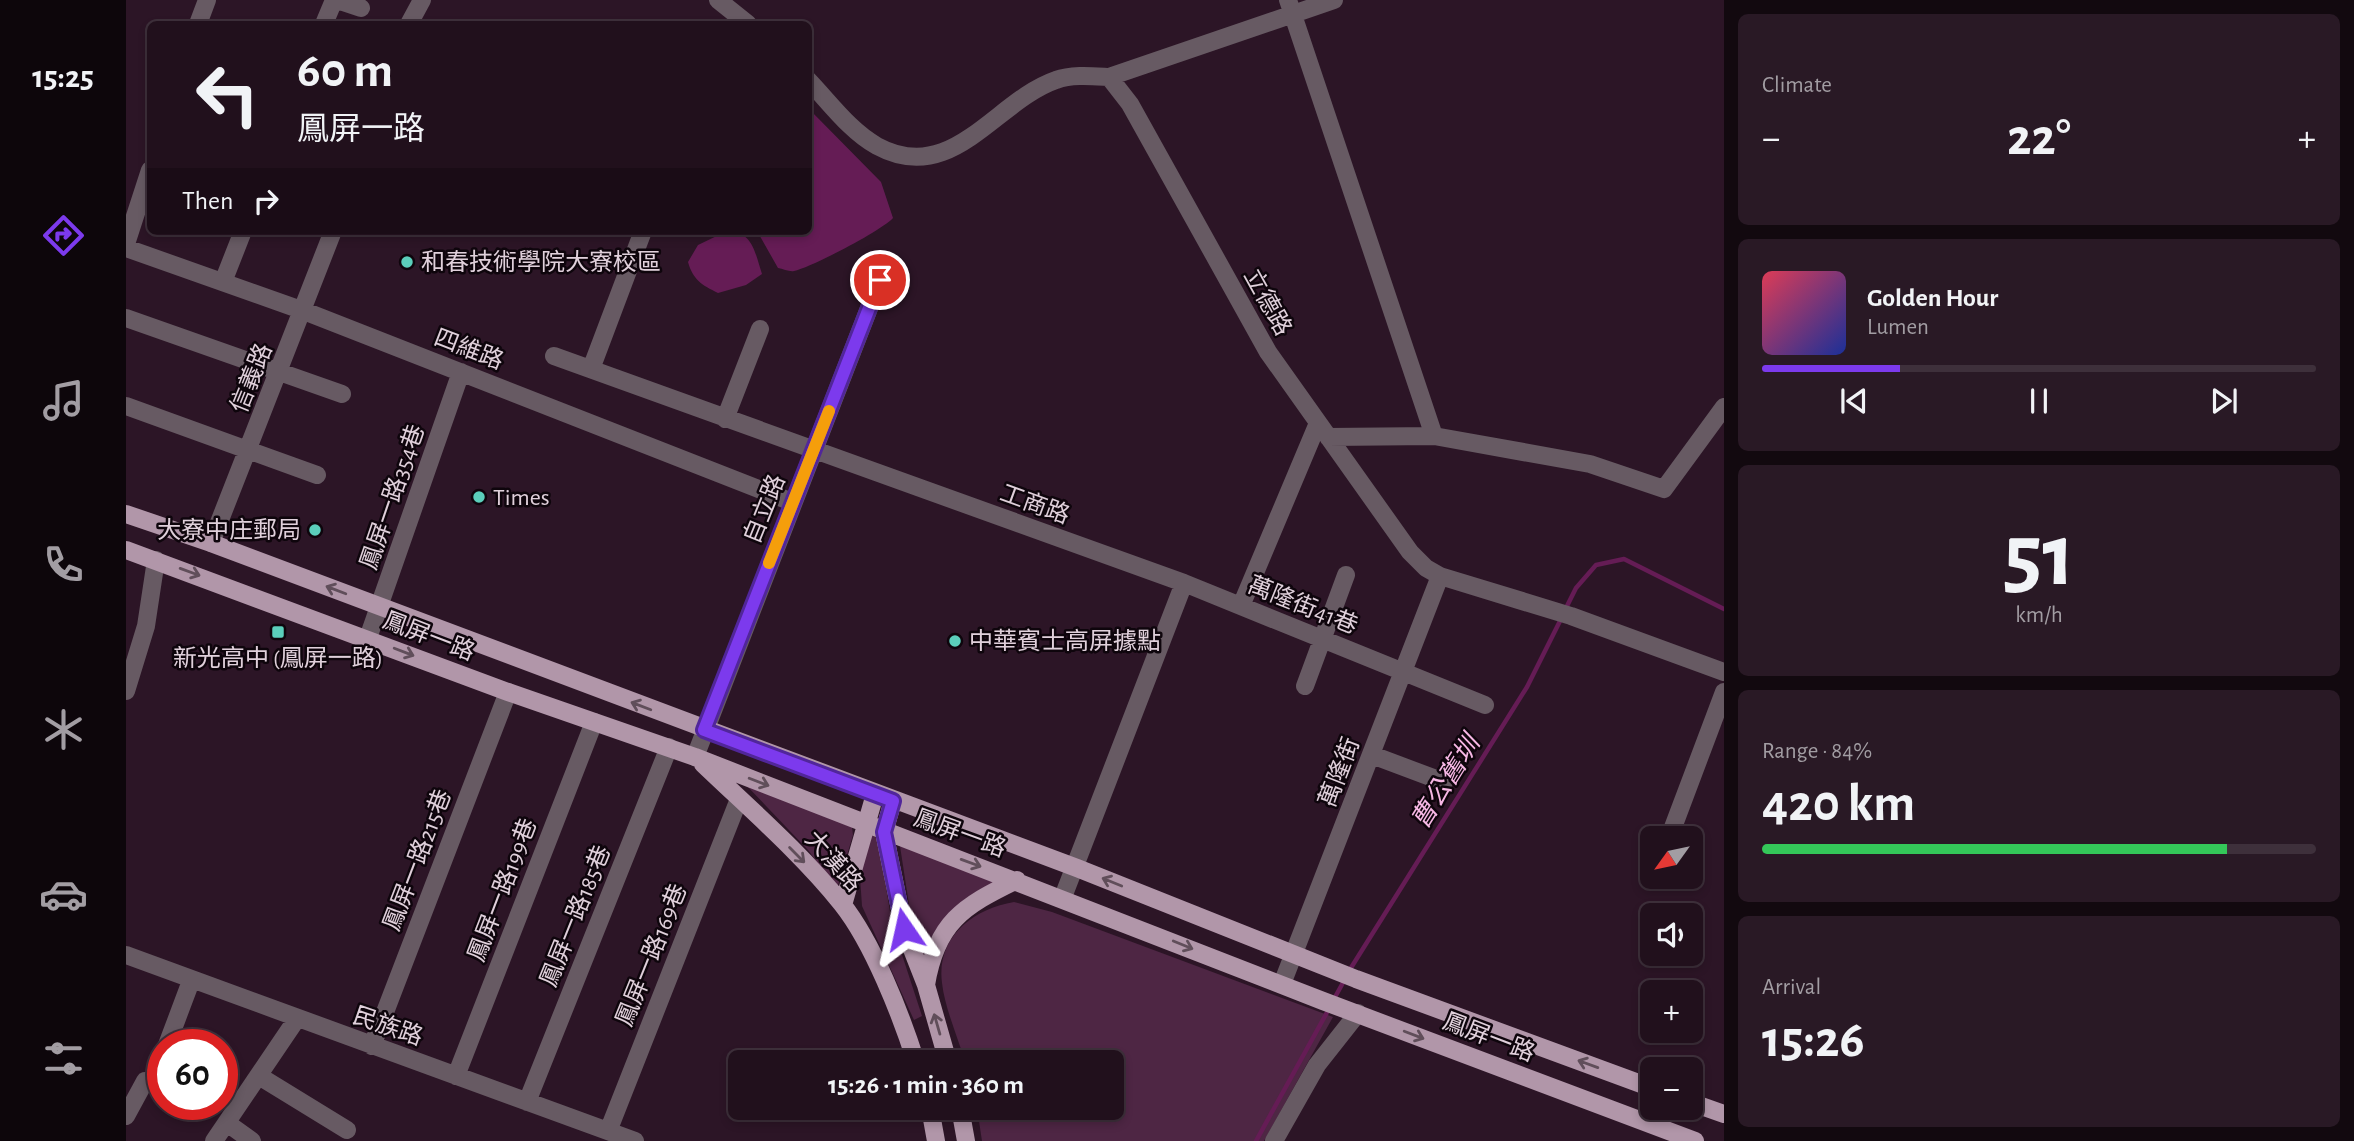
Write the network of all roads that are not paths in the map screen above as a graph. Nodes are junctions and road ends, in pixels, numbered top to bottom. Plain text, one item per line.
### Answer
1 (206, 0) edge
2 (336, 0) edge
3 (422, 0) edge
4 (718, 0) edge
5 (1334, 0) edge
6 (1291, 7) edge
7 (361, 8) dead end
8 (199, 21) edge
9 (326, 21) edge
10 (411, 21) edge
11 (739, 21) edge
12 (1109, 77) junction
13 (812, 84) edge
14 (147, 180) edge
15 (241, 235) edge
16 (332, 235) edge
17 (641, 235) edge
18 (126, 246) edge
19 (880, 280) dead end
20 (223, 282) junction
21 (304, 311) junction
22 (126, 318) edge
23 (760, 329) dead end
24 (554, 356) dead end
25 (591, 369) junction
26 (461, 372) junction
27 (279, 373) junction
28 (342, 394) dead end
29 (126, 406) edge
30 (1724, 407) edge
31 (725, 419) junction
32 (1323, 430) junction
33 (1434, 436) junction
34 (248, 451) junction
35 (813, 451) junction
36 (317, 475) dead end
37 (792, 502) junction
38 (126, 514) edge
39 (211, 543) junction
40 (126, 550) edge
41 (156, 560) junction
42 (1346, 575) dead end
43 (1440, 576) junction
44 (1184, 583) junction
45 (1241, 606) junction
46 (379, 607) junction
47 (368, 638) junction
48 (1322, 639) junction
49 (1724, 672) edge
50 (1403, 673) junction
51 (1305, 686) dead end
52 (126, 691) edge
53 (508, 692) junction
54 (1724, 692) edge
55 (1485, 705) dead end
56 (594, 722) junction
57 (704, 730) junction
58 (669, 747) junction
59 (1372, 755) junction
60 (695, 757) junction
61 (1444, 782) dead end
62 (875, 794) junction
63 (739, 799) junction
64 (893, 801) junction
65 (865, 823) junction
66 (1674, 826) edge
67 (884, 832) junction
68 (1077, 868) junction
69 (1017, 880) junction
70 (1063, 897) junction
71 (843, 905) junction
72 (1295, 954) junction
73 (127, 959) edge
74 (191, 981) junction
75 (1282, 984) junction
76 (926, 985) junction
77 (1354, 1012) junction
78 (296, 1020) junction
79 (173, 1029) edge
80 (372, 1046) junction
81 (912, 1050) edge
82 (945, 1050) edge
83 (259, 1076) junction
84 (456, 1076) junction
85 (145, 1080) dead end
86 (1640, 1084) edge
87 (527, 1102) junction
88 (1703, 1107) edge
89 (1724, 1114) edge
90 (126, 1116) edge
91 (932, 1120) edge
92 (962, 1120) edge
93 (227, 1123) junction
94 (608, 1129) junction
95 (347, 1130) dead end
96 (214, 1141) edge
97 (252, 1141) edge
98 (635, 1141) edge
99 (936, 1141) edge
100 (966, 1141) edge
101 (1274, 1141) edge
102 (1695, 1141) edge

1 - 8 street
2 - 7 street
2 - 9 street
3 - 10 street
4 - 11 street
5 - 6 street
6 - 12 street
6 - 33 street
12 - 13 street
12 - 32 street, 立德路
14 - 18 street
15 - 20 street
16 - 21 street, 信義路
17 - 25 street
18 - 20 street, 四維路
19 - 35 street, 自立路
20 - 21 street, 四維路
21 - 26 street, 四維路
21 - 27 street, 信義路
22 - 27 street
23 - 31 street
24 - 25 street, 工商路
25 - 31 street, 工商路
26 - 37 street, 四維路
26 - 46 street, 鳳屏一路354巷
27 - 28 street
27 - 34 street, 信義路
29 - 34 street
30 - 33 street
31 - 35 street, 工商路
32 - 33 street
32 - 43 street, 立德路
32 - 45 street
34 - 36 street
34 - 39 street, 信義路
35 - 37 street, 自立路
35 - 44 street, 工商路
37 - 57 street, 自立路
38 - 39 main road, 鳳屏一路
46 -> 39 main road, 鳳屏一路
40 - 41 main road, 鳳屏一路
41 -> 47 main road, 鳳屏一路
41 - 52 street
42 - 48 street
43 - 49 street, 立德路
43 - 50 street, 萬隆街
44 - 45 street, 萬隆街41巷
44 - 68 street
45 - 48 street, 萬隆街41巷
46 - 47 street, 鳳屏一路354巷
57 -> 46 main road, 鳳屏一路
47 -> 53 main road, 鳳屏一路
48 - 50 street, 萬隆街41巷
48 - 51 street
50 - 55 street, 萬隆街41巷
50 - 59 street, 萬隆街
53 - 56 main road, 鳳屏一路
53 - 80 street, 鳳屏一路215巷
54 - 66 street
56 - 58 main road, 鳳屏一路
56 - 84 street, 鳳屏一路199巷
57 - 60 street, 自立路
57 - 62 main road, 鳳屏一路
58 - 60 main road, 鳳屏一路
58 - 87 street, 鳳屏一路185巷
59 - 61 street
59 - 72 street, 萬隆街
60 - 63 main road, 大漢路
60 -> 65 main road, 鳳屏一路
62 - 64 main road, 鳳屏一路
62 - 65 main road
63 -> 71 main road, 大漢路
63 - 94 street, 鳳屏一路169巷
64 - 67 main road, 大漢路
64 - 68 main road, 鳳屏一路
65 - 67 main road, 鳳屏一路
65 - 71 main road
67 -> 69 main road, 鳳屏一路
67 - 76 main road, 大漢路
68 - 70 street
72 -> 68 main road, 鳳屏一路
69 - 70 main road, 鳳屏一路
69 - 76 main road
70 -> 75 main road, 鳳屏一路
71 - 81 main road, 大漢路
72 - 75 street, 萬隆街
86 -> 72 main road, 鳳屏一路
73 - 74 street, 民族路
74 - 78 street, 民族路
74 - 79 street
75 - 77 main road, 鳳屏一路
82 -> 76 main road, 大漢路
77 - 101 street
77 -> 102 main road, 鳳屏一路
78 - 80 street, 民族路
78 - 83 street
80 - 84 street, 民族路
83 - 93 street
83 - 95 street
84 - 87 street, 民族路
85 - 90 street
87 - 94 street, 民族路
88 - 89 main road
91 - 99 main road
92 - 100 main road
93 - 96 street
93 - 97 street
94 - 98 street, 民族路

